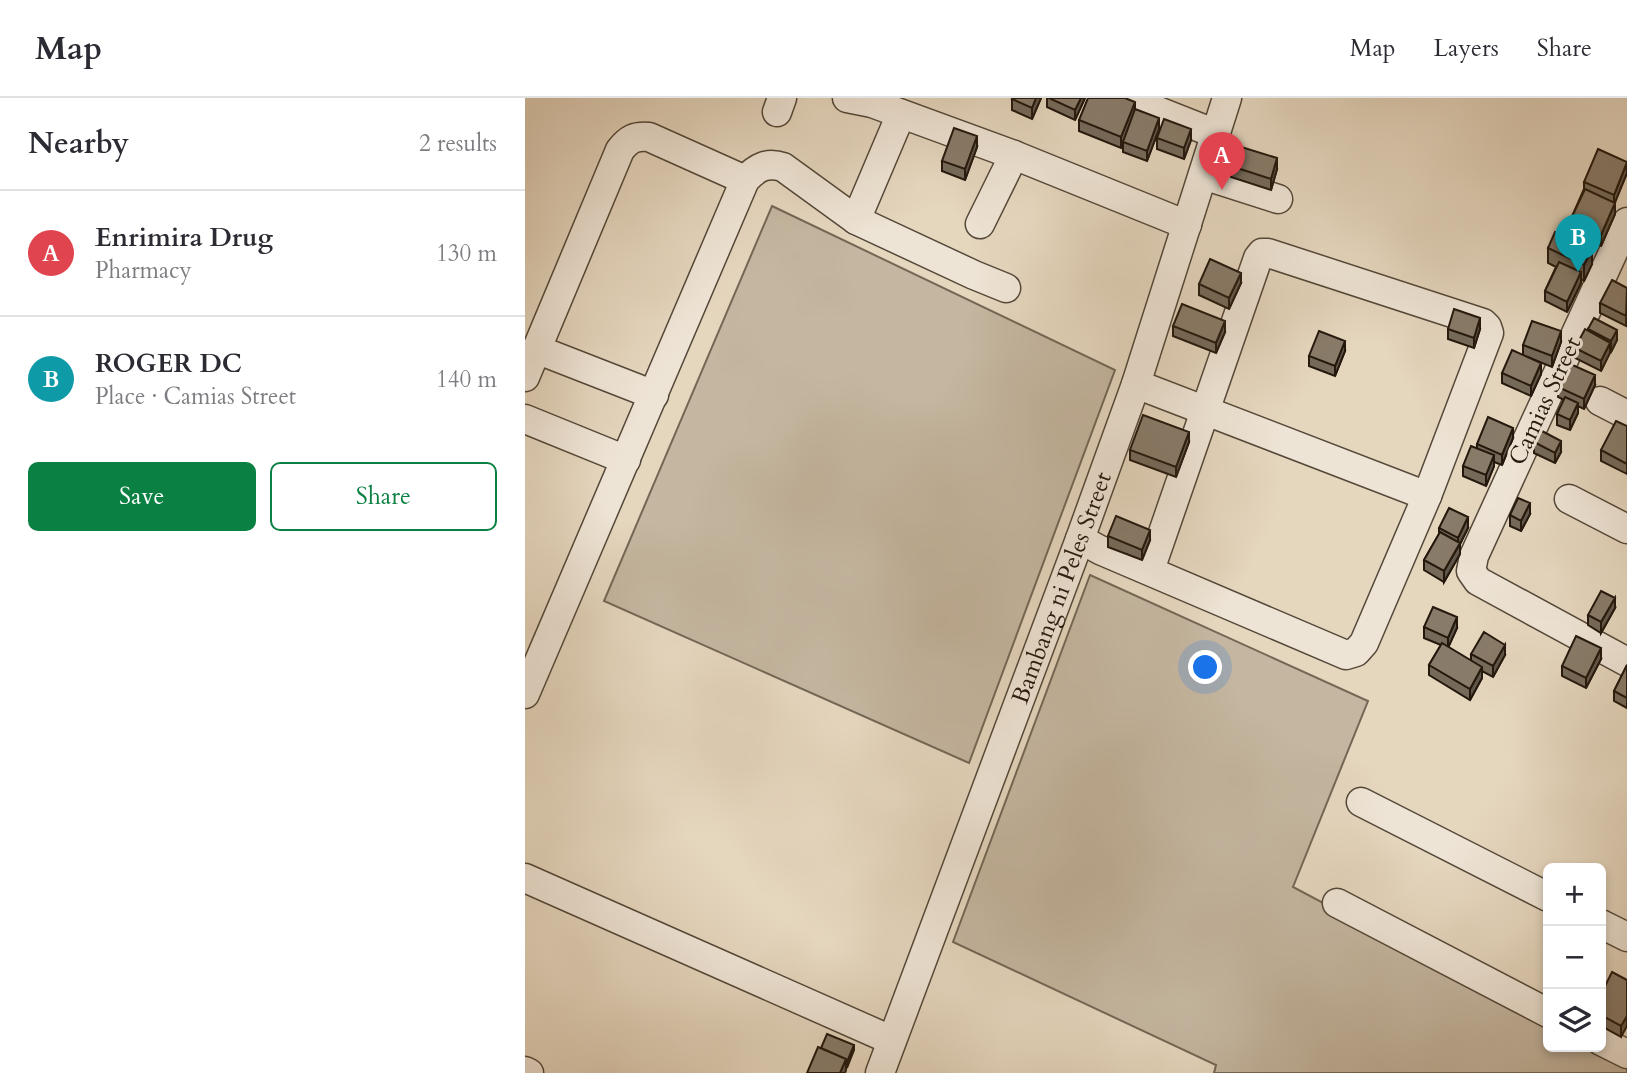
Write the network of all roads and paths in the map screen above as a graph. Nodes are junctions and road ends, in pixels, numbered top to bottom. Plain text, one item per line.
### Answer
1 (847, 98) edge
2 (1125, 98) edge
3 (1227, 98) edge
4 (901, 114) junction
5 (1216, 134) junction
6 (1014, 155) junction
7 (1203, 174) junction
8 (745, 180) junction
9 (1277, 199) dead end
10 (856, 220) junction
11 (1627, 222) edge
12 (980, 224) dead end
13 (1187, 225) junction
14 (1006, 288) dead end
15 (536, 349) junction
16 (525, 377) edge
17 (1136, 384) junction
18 (654, 395) junction
19 (1599, 401) dead end
20 (1206, 411) junction
21 (1627, 415) edge
22 (525, 419) edge
23 (626, 460) junction
24 (1427, 496) junction
25 (1569, 499) dead end
26 (1627, 529) edge
27 (1080, 539) junction
28 (1150, 570) junction
29 (1627, 662) edge
30 (525, 694) edge
31 (1360, 802) dead end
32 (525, 878) edge
33 (1543, 894) edge
34 (1337, 903) dead end
35 (1606, 926) edge
36 (1627, 937) edge
37 (1543, 1010) edge
38 (891, 1040) junction
39 (1606, 1044) edge
40 (1627, 1055) edge
41 (880, 1073) edge

1 - 4 street
2 - 5 street
3 - 5 street, Bambang ni Peles Street
4 - 6 street
4 - 10 street
5 - 7 street, Bambang ni Peles Street
6 - 12 street
6 - 13 street
7 - 9 street
7 - 13 street, Bambang ni Peles Street
8 - 10 street
8 - 15 street
8 - 18 street
10 - 14 street
11 - 29 street, Camias Street
13 - 17 street, Bambang ni Peles Street
15 - 16 street
15 - 18 street
17 - 20 street
17 - 27 street, Bambang ni Peles Street
18 - 23 street
19 - 21 street
20 - 24 street
20 - 24 street
20 - 28 street
22 - 23 street
23 - 30 street
24 - 28 street
25 - 26 street
27 - 28 street
27 - 38 street, Bambang ni Peles Street
31 - 33 street
32 - 38 street
34 - 37 street
35 - 36 street
38 - 41 street, Bambang ni Peles Street
39 - 40 street

